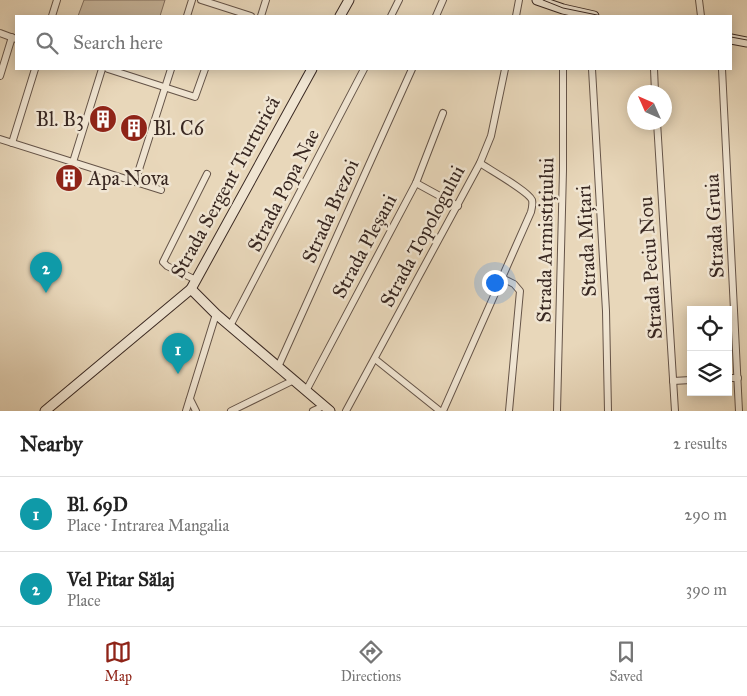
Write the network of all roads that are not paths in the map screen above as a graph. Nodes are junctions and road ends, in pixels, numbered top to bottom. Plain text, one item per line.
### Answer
1 (57, 0) edge
2 (192, 0) edge
3 (201, 0) edge
4 (266, 0) edge
5 (349, 0) edge
6 (399, 0) edge
7 (443, 0) edge
8 (519, 0) edge
9 (537, 0) edge
10 (698, 0) edge
11 (224, 8) junction
12 (563, 13) edge
13 (52, 15) edge
14 (187, 15) edge
15 (221, 15) edge
16 (248, 15) edge
17 (261, 15) edge
18 (341, 15) edge
19 (392, 15) edge
20 (436, 15) edge
21 (516, 15) edge
22 (582, 15) edge
23 (701, 15) edge
24 (0, 33) edge
25 (14, 38) edge
26 (732, 39) edge
27 (747, 42) edge
28 (35, 70) edge
29 (102, 70) edge
30 (111, 70) edge
31 (171, 70) edge
32 (204, 70) edge
33 (311, 70) edge
34 (363, 70) edge
35 (412, 70) edge
36 (505, 70) edge
37 (563, 70) edge
38 (592, 70) edge
39 (654, 70) edge
40 (722, 70) edge
41 (0, 76) edge
42 (655, 85) edge
43 (165, 87) junction
44 (443, 113) dead end
45 (657, 130) edge
46 (0, 139) edge
47 (12, 143) junction
48 (73, 162) junction
49 (480, 163) junction
50 (207, 174) dead end
51 (135, 182) junction
52 (416, 182) junction
53 (161, 190) dead end
54 (458, 206) junction
55 (502, 278) junction
56 (196, 280) junction
57 (191, 288) junction
58 (216, 314) junction
59 (230, 326) junction
60 (375, 359) junction
61 (278, 367) junction
62 (732, 378) edge
63 (738, 378) junction
64 (294, 380) junction
65 (687, 380) edge
66 (673, 381) junction
67 (306, 391) junction
68 (190, 399) junction
69 (327, 408) edge
70 (45, 411) edge
71 (186, 411) edge
72 (196, 411) edge
73 (231, 411) edge
74 (313, 411) edge
75 (346, 411) edge
76 (442, 411) edge
77 (509, 411) edge
78 (557, 411) edge
79 (608, 411) edge
80 (675, 411) edge
81 (739, 411) edge

1 - 13 street
2 - 14 street
3 - 11 street
4 - 17 street
5 - 18 street
6 - 19 street
7 - 20 street
8 - 21 street
9 - 12 street
10 - 23 street
11 - 15 street
11 - 16 street
12 - 22 street
24 - 25 street
25 - 41 street
26 - 27 street
28 - 47 street
29 - 48 street
30 - 43 street
31 - 43 street
32 - 43 street
33 - 56 street, Strada Sergent Turturică
34 - 59 street, Strada Popa Nae
35 - 61 street, Strada Brezoi
36 - 49 street, Strada Topologului
37 - 78 street, Strada Armistițiului
38 - 79 street, Strada Mițari
39 - 42 street
40 - 63 street, Strada Gruia
43 - 51 street
44 - 52 street, Strada Pleșani
45 - 66 street, Strada Peciu Nou
46 - 47 street
47 - 48 street
48 - 51 street
49 - 54 street, Strada Topologului
49 - 55 street
50 - 56 street
51 - 53 street
52 - 54 street
52 - 67 street, Strada Pleșani
54 - 60 street, Strada Topologului
55 - 76 street
55 - 77 street
56 - 57 street, Strada Sergent Turturică
57 - 58 street
57 - 70 street, Strada Sergent Turturică
58 - 59 street
58 - 68 street
59 - 61 street
60 - 75 street, Strada Topologului
60 - 76 street
61 - 64 street
62 - 63 street
63 - 81 street, Strada Gruia
64 - 67 street
64 - 73 street
65 - 66 street
66 - 80 street, Strada Peciu Nou
67 - 69 street
68 - 71 street
68 - 72 street
69 - 74 street

